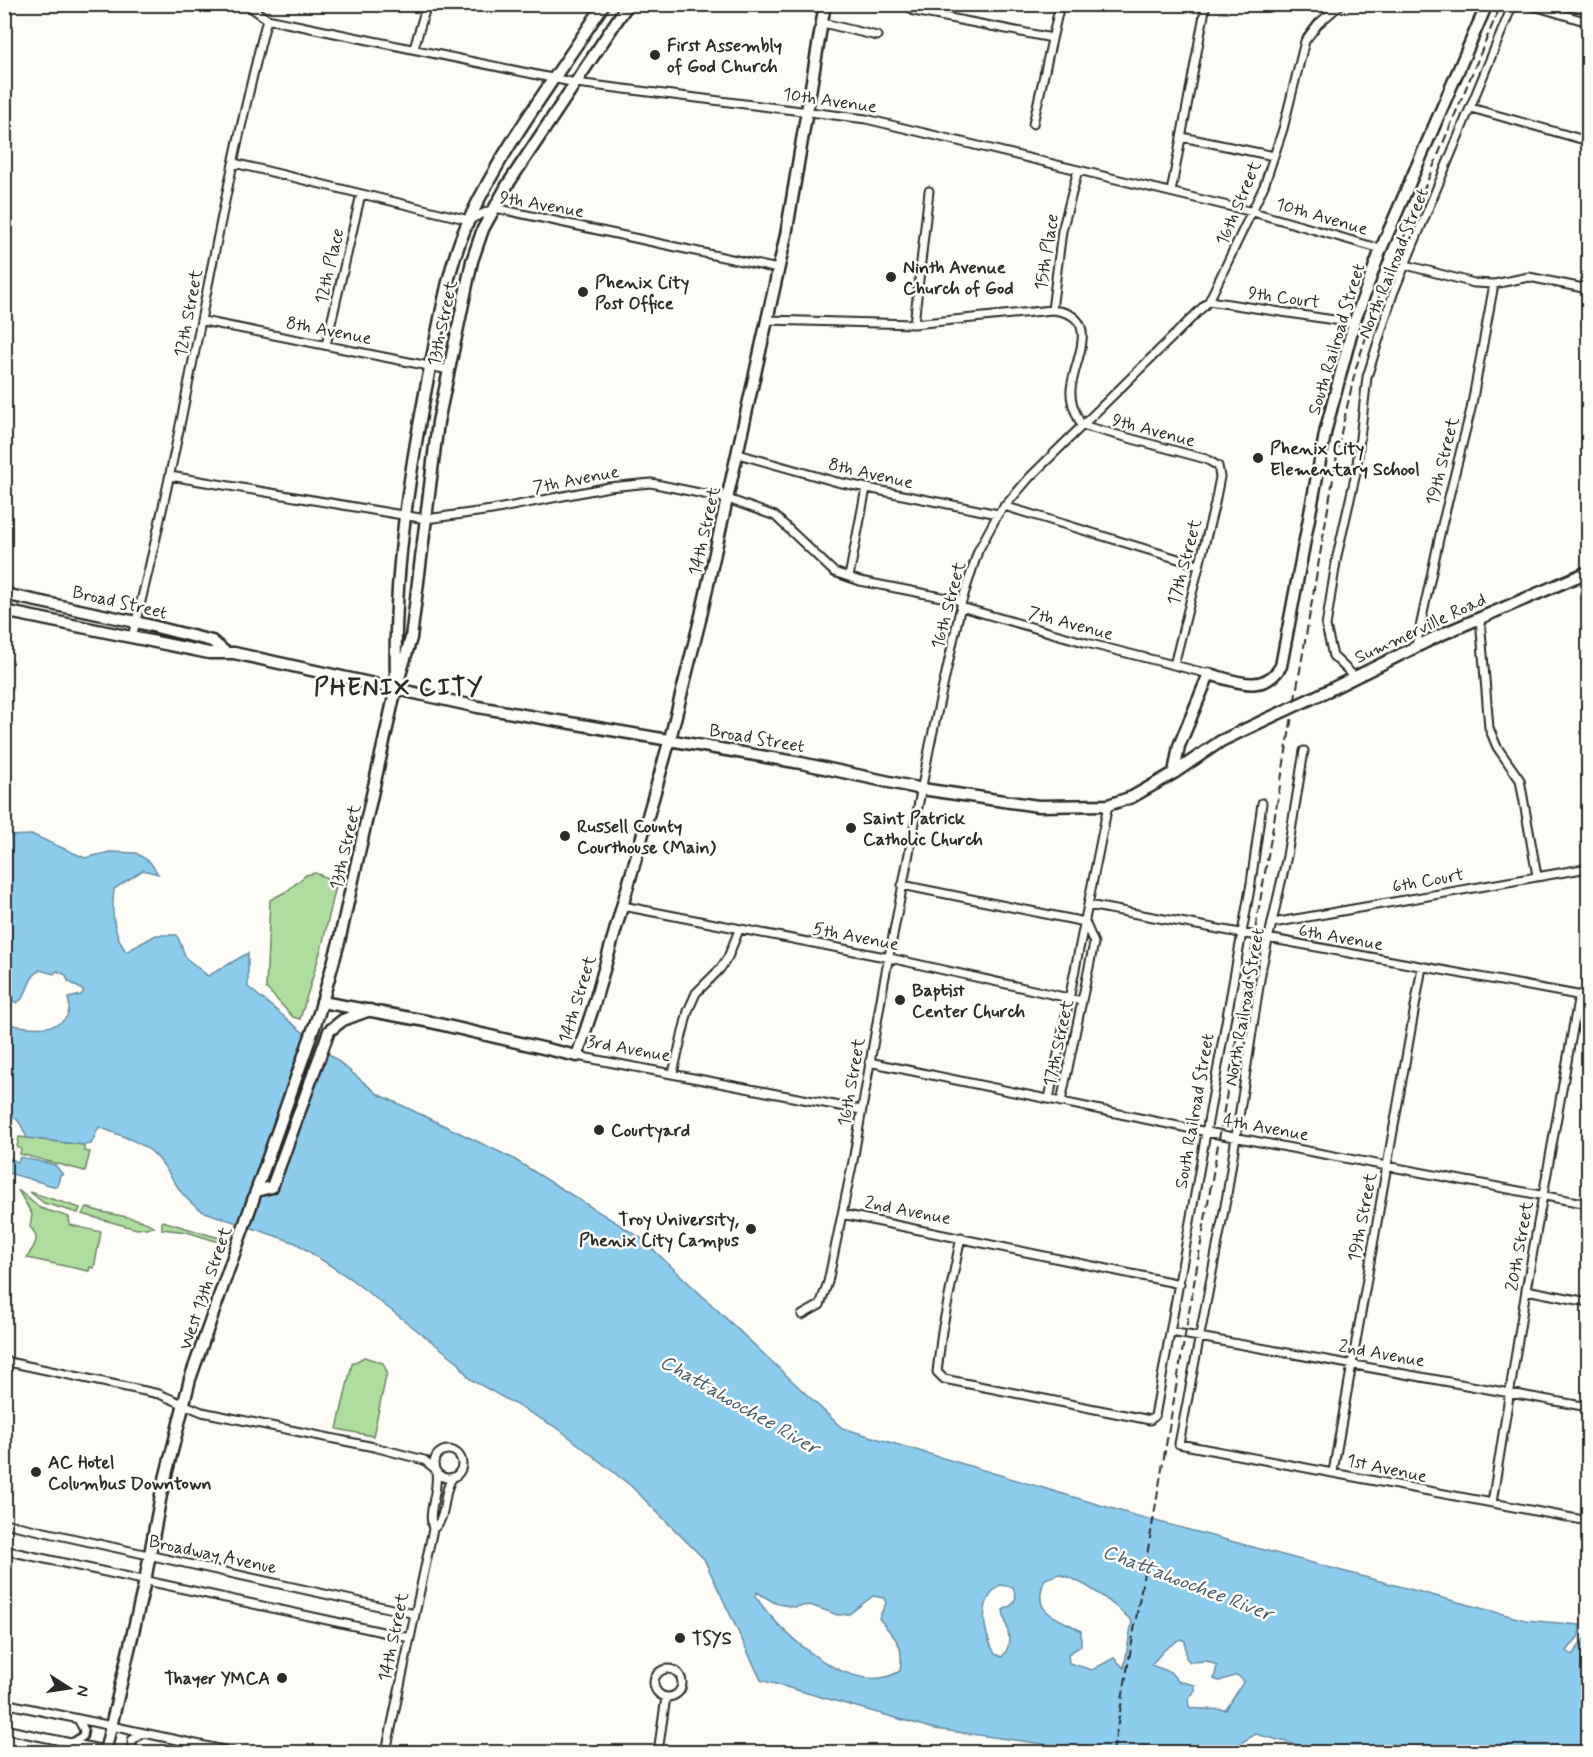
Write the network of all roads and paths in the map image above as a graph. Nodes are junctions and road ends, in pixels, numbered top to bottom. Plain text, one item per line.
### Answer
1 (246, 4) edge
2 (427, 4) edge
3 (604, 4) edge
4 (628, 4) edge
5 (825, 4) edge
6 (1060, 4) edge
7 (1206, 4) edge
8 (1341, 4) edge
9 (1487, 4) edge
10 (1514, 4) edge
11 (1527, 4) edge
12 (907, 5) edge
13 (267, 19) junction
14 (1588, 22) edge
15 (823, 23) junction
16 (877, 36) dead end
17 (1053, 38) junction
18 (414, 48) junction
19 (556, 78) junction
20 (576, 83) junction
21 (1471, 108) junction
22 (807, 110) junction
23 (1033, 124) dead end
24 (1182, 137) junction
25 (1588, 141) edge
26 (1274, 156) junction
27 (234, 163) junction
28 (1078, 170) junction
29 (929, 191) dead end
30 (1171, 192) junction
31 (362, 194) junction
32 (495, 208) junction
33 (1253, 212) junction
34 (469, 220) junction
35 (1381, 249) junction
36 (1406, 265) junction
37 (778, 269) junction
38 (1494, 284) junction
39 (1588, 289) edge
40 (1209, 301) junction
41 (1052, 309) junction
42 (767, 320) junction
43 (203, 321) junction
44 (1354, 323) junction
45 (914, 324) junction
46 (327, 345) junction
47 (431, 366) junction
48 (449, 370) junction
49 (1081, 425) junction
50 (738, 454) junction
51 (1218, 466) joint
52 (170, 476) junction
53 (866, 488) junction
54 (728, 499) junction
55 (1004, 506) junction
56 (998, 514) junction
57 (406, 516) junction
58 (426, 519) junction
59 (1198, 565) junction
60 (1588, 573) edge
61 (849, 577) junction
62 (4, 594) edge
63 (961, 604) junction
64 (7, 611) edge
65 (1480, 618) junction
66 (136, 622) junction
67 (4, 632) edge
68 (132, 638) junction
69 (1416, 646) junction
70 (224, 651) junction
71 (1174, 665) junction
72 (1209, 674) junction
73 (1354, 676) junction
74 (396, 688) junction
75 (1267, 719) joint
76 (670, 739) junction
77 (1304, 751) dead end
78 (1174, 773) junction
79 (922, 789) junction
80 (1262, 803) dead end
81 (1108, 805) junction
82 (1588, 868) edge
83 (1537, 876) junction
84 (902, 885) junction
85 (1088, 905) junction
86 (623, 906) junction
87 (1085, 922) junction
88 (1274, 923) junction
89 (738, 930) junction
90 (1242, 934) junction
91 (1269, 940) junction
92 (890, 958) junction
93 (1422, 967) junction
94 (1579, 996) junction
95 (1588, 997) edge
96 (1069, 998) junction
97 (1082, 1001) junction
98 (320, 1007) junction
99 (370, 1010) junction
100 (577, 1056) junction
101 (869, 1062) junction
102 (674, 1073) junction
103 (1048, 1099) junction
104 (1061, 1102) junction
105 (861, 1110) junction
106 (1207, 1132) junction
107 (1236, 1137) junction
108 (1387, 1166) junction
109 (256, 1191) junction
110 (1543, 1195) junction
111 (1588, 1204) edge
112 (842, 1214) junction
113 (962, 1237) junction
114 (1180, 1284) junction
115 (1526, 1290) junction
116 (1588, 1302) edge
117 (802, 1315) dead end
118 (1171, 1332) junction
119 (1200, 1338) junction
120 (4, 1361) edge
121 (1352, 1365) junction
122 (1511, 1394) junction
123 (1588, 1407) edge
124 (1179, 1444) joint
125 (436, 1454) junction
126 (424, 1460) junction
127 (435, 1470) junction
128 (1333, 1472) junction
129 (454, 1477) junction
130 (1492, 1503) junction
131 (1588, 1521) edge
132 (4, 1523) edge
133 (433, 1529) junction
134 (4, 1550) edge
135 (150, 1555) junction
136 (145, 1581) junction
137 (415, 1614) junction
138 (410, 1638) junction
139 (666, 1697) junction
140 (4, 1703) edge
141 (78, 1719) junction
142 (111, 1726) junction
143 (4, 1729) edge
144 (143, 1733) junction
145 (72, 1743) junction
146 (108, 1752) edge
147 (132, 1752) edge
148 (233, 1752) edge
149 (386, 1752) edge
150 (658, 1752) edge

1 - 13 street
2 - 18 street
3 - 19 main road, 13th Street
4 - 20 main road, 13th Street
5 - 15 main road, 14th Street
6 - 17 street
7 - 24 street
8 - 26 street, 16th Street
9 - 35 main road, South Railroad Street
10 - 21 street, North Railroad Street
11 - 14 street
12 - 17 street
13 - 18 street, 10th Avenue
13 - 27 street, 12th Street
15 - 16 street
15 - 22 main road, 14th Street
17 - 23 street
18 - 19 street, 10th Avenue
19 - 20 street, 10th Avenue
19 - 34 main road, 13th Street
20 - 22 street, 10th Avenue
20 - 32 main road, 13th Street
21 - 25 street
21 - 36 street, North Railroad Street
22 - 28 street, 10th Avenue
22 - 37 main road, 14th Street
24 - 26 street
24 - 30 street
26 - 33 street, 16th Street
27 - 31 street
27 - 43 street, 12th Street
28 - 30 street, 10th Avenue
28 - 41 street, 15th Place
29 - 45 street
30 - 33 street, 10th Avenue
31 - 34 street
31 - 46 street, 12th Place
32 - 34 street, 9th Avenue
32 - 37 street, 9th Avenue
32 - 48 main road, 13th Street
33 - 35 street, 10th Avenue
33 - 40 street, 16th Street
34 - 47 main road, 13th Street
35 - 44 main road, South Railroad Street
36 - 38 street
36 - 73 street, North Railroad Street
37 - 42 main road, 14th Street
38 - 39 street
38 - 69 street, 19th Street
40 - 44 street, 9th Court
40 - 49 street, 16th Street
41 - 45 street
41 - 49 street, 15th Place
42 - 45 street
42 - 50 main road, 14th Street
43 - 46 street, 8th Avenue
43 - 52 street, 12th Street
44 - 72 main road, South Railroad Street
46 - 47 street, 8th Avenue
47 - 48 street, 8th Avenue
47 - 57 main road, 13th Street
48 - 58 main road, 13th Street
49 - 51 street, 9th Avenue
49 - 55 street, 16th Street
50 - 53 street, 8th Avenue
50 - 54 main road, 14th Street
51 - 59 street, 17th Street
52 - 57 street, 7th Avenue
52 - 66 street, 12th Street
53 - 56 street, 8th Avenue
53 - 61 street
54 - 58 street, 7th Avenue
54 - 61 street, 7th Avenue
54 - 76 main road, 14th Street
55 - 56 street, 16th Street
55 - 59 street
56 - 63 street, 16th Street
57 - 58 street, 7th Avenue
57 - 74 main road, 13th Street
58 - 74 main road, 13th Street
59 - 71 street, 17th Street
60 - 65 main road, Summerville Road
61 - 63 street, 7th Avenue
62 - 66 main road, Broad Street
63 - 71 street, 7th Avenue
63 - 79 street, 16th Street
64 - 67 street
64 - 68 main road, Broad Street
65 - 69 main road, Summerville Road
65 - 83 street
66 - 68 street, 12th Street
66 - 70 main road, Broad Street
68 - 70 main road, Broad Street
69 - 73 main road, Summerville Road
70 - 74 main road, Broad Street
71 - 72 street
72 - 78 main road
73 - 75 main road, Summerville Road, bridge
74 - 76 main road, Broad Street
74 - 98 main road, 13th Street
75 - 78 main road, Broad Street
76 - 79 main road, Broad Street
76 - 86 main road, 14th Street
77 - 88 street, North Railroad Street
78 - 81 main road, Broad Street
79 - 81 main road, Broad Street
79 - 84 street, 16th Street
80 - 90 street, South Railroad Street
81 - 85 street, 17th Street
82 - 83 street, 6th Court
83 - 88 street, 6th Court
84 - 87 street
84 - 92 street, 16th Street
85 - 87 street, 17th Street
85 - 90 street, 6th Avenue
86 - 89 street, 5th Avenue
86 - 100 main road, 14th Street
87 - 96 street, 17th Street
87 - 97 street, 17th Street
88 - 91 street, North Railroad Street
89 - 92 street, 5th Avenue
89 - 102 street
90 - 91 street, 6th Avenue
90 - 106 street, South Railroad Street
91 - 93 street, 6th Avenue
91 - 107 street, North Railroad Street
92 - 96 street, 5th Avenue
92 - 101 street, 16th Street
93 - 94 street, 6th Avenue
93 - 108 street, 19th Street
94 - 95 street, 6th Avenue
94 - 110 street, 20th Street
96 - 97 street, 5th Avenue
96 - 103 street, 17th Street
97 - 104 street, 17th Street
98 - 99 main road, 3rd Avenue
98 - 109 main road, West 13th Street
99 - 100 main road, 3rd Avenue
99 - 109 main road
100 - 102 street, 3rd Avenue
101 - 103 street, 4th Avenue
101 - 105 street, 16th Street
102 - 105 street, 3rd Avenue
103 - 104 street, 4th Avenue
104 - 106 street, 4th Avenue
105 - 112 street, 16th Street
106 - 107 street, 4th Avenue
106 - 114 street, South Railroad Street
107 - 108 street, 4th Avenue
107 - 119 street, North Railroad Street
108 - 110 street, 4th Avenue
108 - 121 street, 19th Street
109 - 135 main road, West 13th Street
110 - 111 street, 4th Avenue
110 - 115 street, 20th Street
112 - 113 street, 2nd Avenue
112 - 117 street, 16th Street
113 - 114 street, 2nd Avenue
113 - 118 street, South Railroad Street
114 - 118 street, South Railroad Street
115 - 116 street
115 - 122 street, 20th Street
118 - 119 street, 2nd Avenue
119 - 121 street, 2nd Avenue
119 - 124 street, North Railroad Street
120 - 126 street
121 - 122 street, 2nd Avenue
121 - 128 street, 19th Street
122 - 123 street, 2nd Avenue
122 - 130 street, 20th Street
124 - 128 street, 1st Avenue
125 - 126 street
125 - 127 street, 14th Street
125 - 129 street, 14th Street
126 - 127 street
127 - 129 street
127 - 133 street, 14th Street
128 - 130 street, 1st Avenue
129 - 133 street, 14th Street
130 - 131 street, 1st Avenue
132 - 135 street, Broadway Avenue
133 - 137 street, 14th Street
134 - 136 street
135 - 136 main road, West 13th Street
135 - 137 street, Broadway Avenue
136 - 138 street
136 - 142 main road
137 - 138 street, 14th Street
138 - 149 street, 14th Street
139 - 139 street
139 - 150 street
140 - 141 street
141 - 142 street
141 - 145 street
142 - 144 street
142 - 146 main road
143 - 145 street
144 - 147 street
144 - 148 street
145 - 146 street

